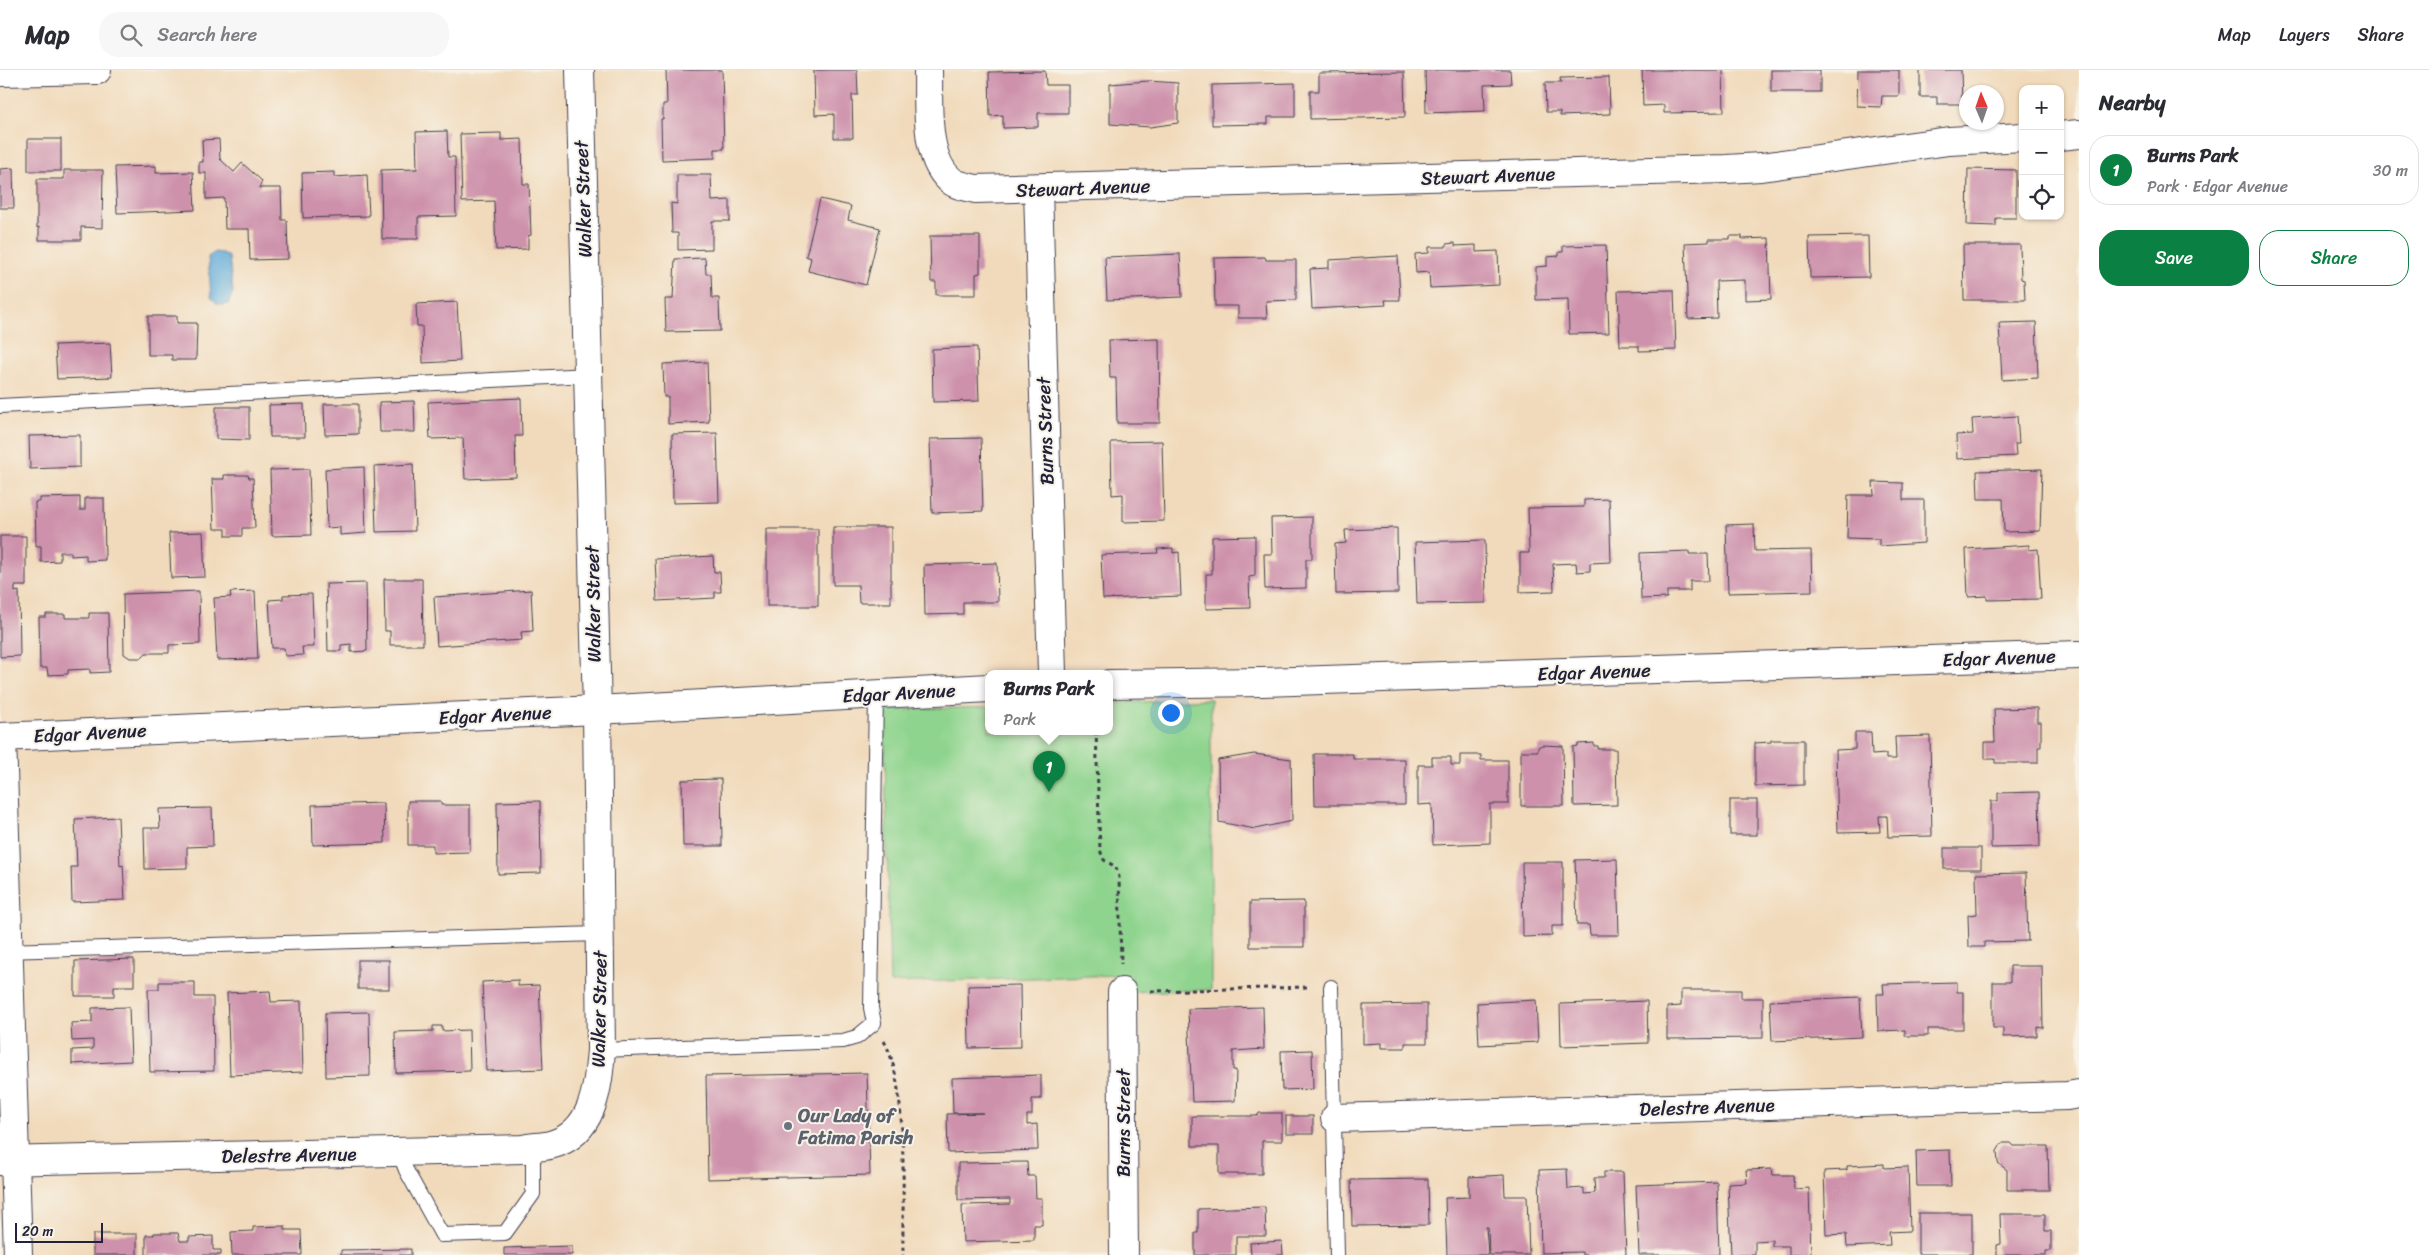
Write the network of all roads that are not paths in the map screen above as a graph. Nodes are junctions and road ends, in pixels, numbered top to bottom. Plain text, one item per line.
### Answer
1 (97, 70) edge
2 (580, 70) edge
3 (928, 70) edge
4 (0, 72) edge
5 (2079, 134) edge
6 (2064, 136) edge
7 (2019, 137) edge
8 (1038, 189) junction
9 (589, 375) junction
10 (0, 406) edge
11 (2079, 655) edge
12 (1052, 670) edge
13 (1113, 684) edge
14 (985, 688) edge
15 (876, 694) junction
16 (597, 710) junction
17 (1, 737) edge
18 (600, 934) junction
19 (5, 951) edge
20 (1331, 987) road end
21 (1122, 992) road end
22 (601, 1050) junction
23 (2079, 1094) edge
24 (1335, 1118) junction
25 (576, 1133) joint
26 (532, 1147) junction
27 (399, 1152) junction
28 (8, 1161) edge
29 (18, 1255) edge
30 (1124, 1255) edge
31 (1338, 1255) edge

1 - 4 street
2 - 9 street, Walker Street
3 - 8 street, Stewart Avenue
5 - 6 street
7 - 8 street, Stewart Avenue
8 - 12 street, Burns Street
9 - 10 lane
9 - 16 street, Walker Street
11 - 13 street, Edgar Avenue
14 - 15 street, Edgar Avenue
15 - 16 street, Edgar Avenue
15 - 22 lane
16 - 17 street, Edgar Avenue
16 - 18 street, Walker Street
17 - 19 street
18 - 19 lane
18 - 22 street, Walker Street
19 - 28 street
20 - 24 lane
21 - 30 street, Burns Street
22 - 25 street, Walker Street
23 - 24 street, Delestre Avenue
24 - 31 lane
25 - 26 street, Delestre Avenue
26 - 27 street, Delestre Avenue
26 - 27 lane
27 - 28 street, Delestre Avenue
28 - 29 street

